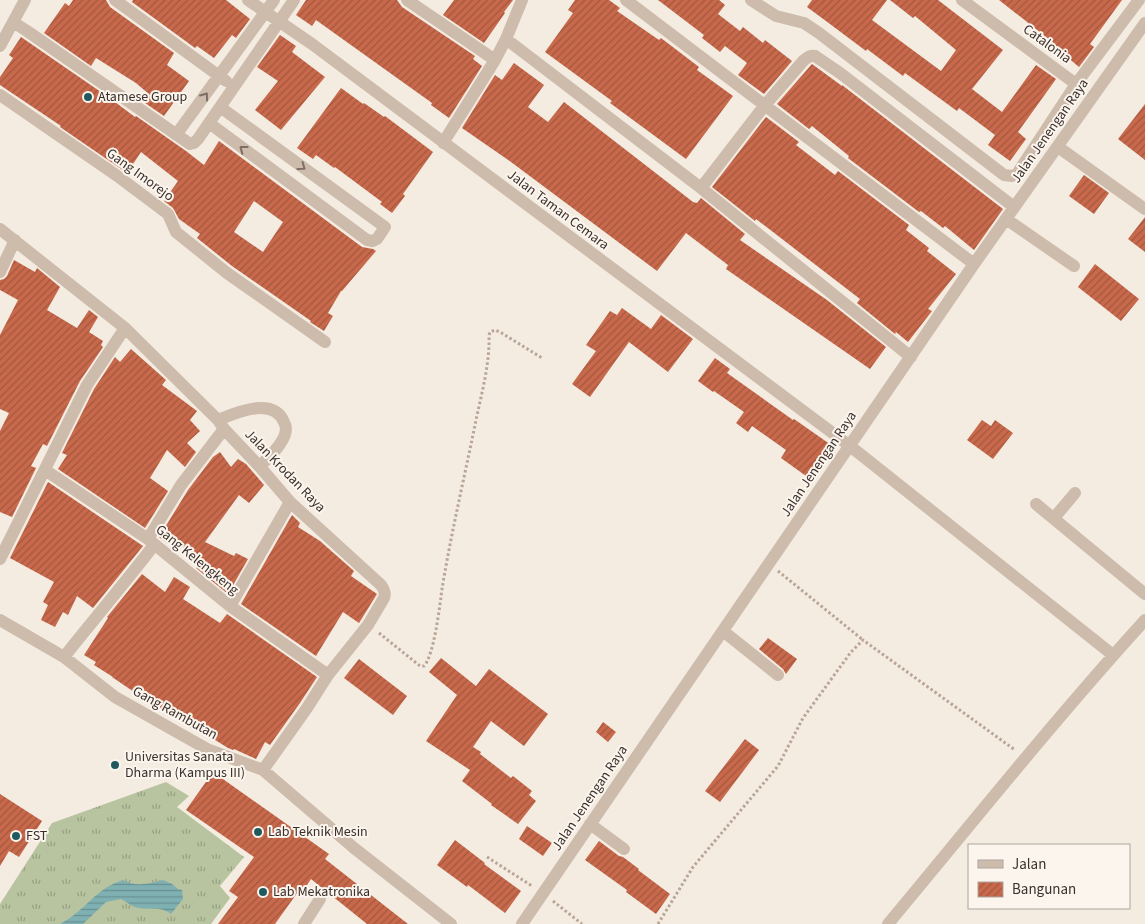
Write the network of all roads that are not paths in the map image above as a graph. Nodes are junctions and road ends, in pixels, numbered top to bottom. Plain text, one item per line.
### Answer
1 (25, 0) edge
2 (115, 0) edge
3 (248, 0) edge
4 (274, 0) edge
5 (294, 0) edge
6 (408, 0) edge
7 (522, 0) edge
8 (626, 0) edge
9 (751, 0) edge
10 (962, 0) edge
11 (1139, 0) edge
12 (266, 13) junction
13 (279, 21) junction
14 (13, 22) junction
15 (1145, 23) edge
16 (506, 38) junction
17 (0, 46) edge
18 (495, 60) junction
19 (219, 76) junction
20 (1076, 84) junction
21 (234, 87) junction
22 (0, 95) edge
23 (765, 105) junction
24 (220, 107) junction
25 (209, 123) junction
26 (176, 135) junction
27 (443, 143) junction
28 (273, 146) junction
29 (1058, 147) junction
30 (261, 162) junction
31 (322, 181) junction
32 (701, 188) junction
33 (308, 198) junction
34 (1014, 208) junction
35 (1145, 209) edge
36 (1006, 219) junction
37 (0, 229) edge
38 (15, 240) junction
39 (974, 264) junction
40 (1074, 266) dead end
41 (0, 272) edge
42 (125, 328) junction
43 (325, 342) dead end
44 (911, 357) junction
45 (221, 425) junction
46 (850, 446) junction
47 (260, 466) junction
48 (45, 470) junction
49 (1075, 493) dead end
50 (290, 502) junction
51 (1036, 504) dead end
52 (1054, 518) junction
53 (151, 542) junction
54 (0, 559) edge
55 (1145, 594) edge
56 (230, 606) junction
57 (0, 620) edge
58 (1145, 620) edge
59 (723, 631) junction
60 (1113, 655) junction
61 (64, 657) junction
62 (778, 675) dead end
63 (328, 676) junction
64 (263, 770) junction
65 (590, 824) junction
66 (624, 850) dead end
67 (320, 899) dead end
68 (304, 924) edge
69 (451, 924) edge
70 (522, 924) edge
71 (888, 924) edge

1 - 14 street
2 - 19 street
3 - 12 street, Jalan Taman Cemara
4 - 12 street
5 - 13 street
6 - 18 street
7 - 16 street
8 - 23 street
9 - 20 street, Catalonia
10 - 20 street, Catalonia
11 - 20 street
12 - 13 street, Jalan Taman Cemara
12 - 19 street
13 - 21 street
13 - 27 street, Jalan Taman Cemara
14 - 17 street
14 - 26 street
15 - 29 street, Jalan Jenengan Raya
16 - 18 street
16 - 32 street
18 - 27 street
19 - 21 street
26 -> 19 street
21 - 24 street
22 - 43 street, Gang Imorejo
23 - 32 street
23 - 34 street
23 - 39 street
24 - 25 street
24 - 28 street
25 - 26 street
30 -> 25 street
27 - 46 street, Jalan Taman Cemara
28 - 30 street
28 -> 31 street
29 - 34 street, Jalan Jenengan Raya
29 - 35 street
30 - 33 street
31 - 33 street
31 - 33 street
32 - 44 street
34 - 36 street, Jalan Jenengan Raya
36 - 39 street, Jalan Jenengan Raya
36 - 40 street
37 - 38 street, Jalan Krodan Raya
38 - 41 street
38 - 42 street, Jalan Krodan Raya
39 - 44 street, Jalan Jenengan Raya
42 - 45 street, Jalan Krodan Raya
42 - 48 street
44 - 46 street, Jalan Jenengan Raya
45 - 47 street, Jalan Krodan Raya
45 - 47 street
45 - 53 street
46 - 59 street, Jalan Jenengan Raya
46 - 60 street, Jalan Taman Cemara
47 - 50 street, Jalan Krodan Raya
48 - 53 street, Gang Kelengkeng
48 - 54 street
49 - 52 street
50 - 56 street
50 - 63 street, Jalan Krodan Raya
51 - 52 street
52 - 55 street
53 - 56 street, Gang Kelengkeng
53 - 61 street
56 - 63 street, Gang Kelengkeng
57 - 61 street, Gang Rambutan
58 - 60 street
59 - 62 street
59 - 65 street, Jalan Jenengan Raya
60 - 71 street
61 - 64 street, Gang Rambutan
63 - 64 street, Jalan Krodan Raya
64 - 69 street, Gang Rambutan
65 - 66 street
65 - 70 street, Jalan Jenengan Raya
67 - 68 street

